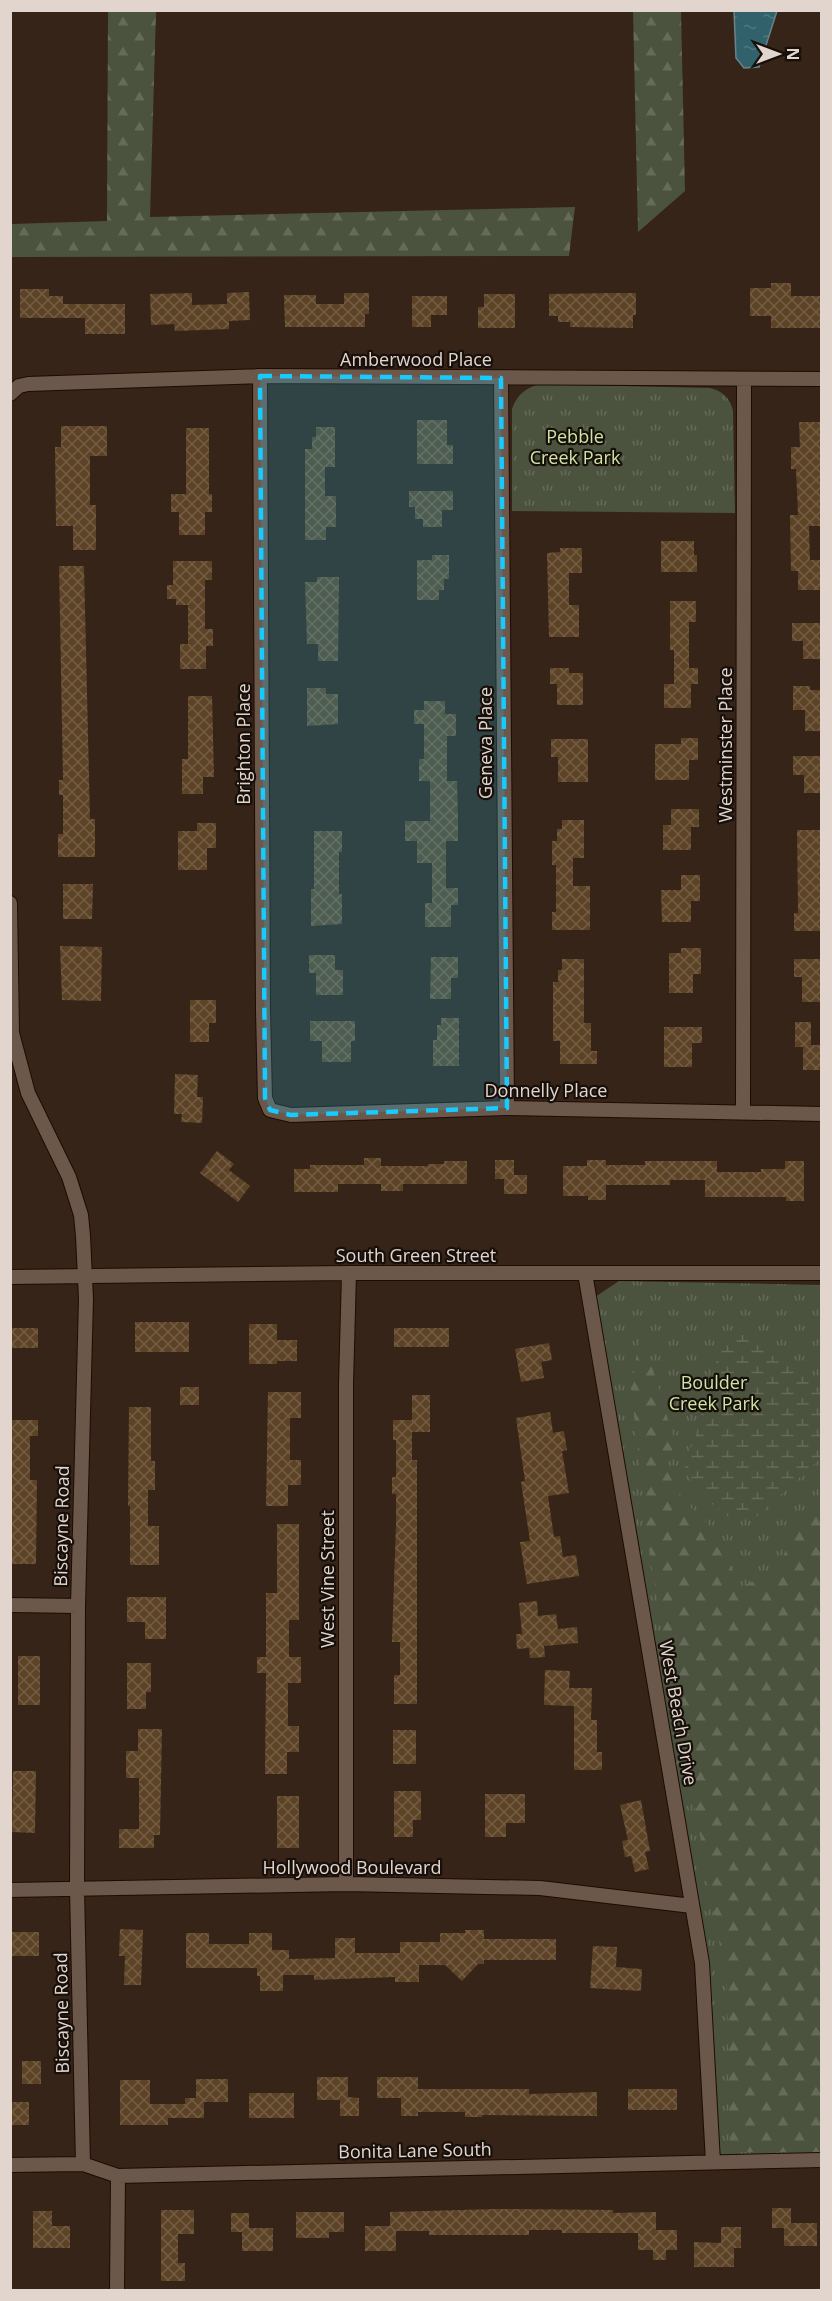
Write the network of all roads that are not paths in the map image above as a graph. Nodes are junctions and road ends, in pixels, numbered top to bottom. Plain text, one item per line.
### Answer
1 (260, 376) junction
2 (501, 378) junction
3 (744, 379) junction
4 (822, 379) edge
5 (11, 393) edge
6 (10, 903) edge
7 (507, 1108) junction
8 (270, 1110) joint
9 (743, 1111) junction
10 (822, 1114) edge
11 (585, 1273) junction
12 (822, 1273) edge
13 (349, 1274) junction
14 (10, 1277) edge
15 (85, 1277) junction
16 (10, 1605) edge
17 (78, 1606) junction
18 (346, 1884) junction
19 (77, 1889) junction
20 (10, 1890) edge
21 (692, 1906) junction
22 (822, 2160) edge
23 (713, 2162) junction
24 (83, 2164) junction
25 (10, 2165) edge
26 (118, 2176) junction
27 (117, 2290) edge

1 - 2 street, Amberwood Place
1 - 5 street, Amberwood Place
1 - 8 street, Brighton Place
2 - 3 street, Amberwood Place
2 - 7 street, Geneva Place
3 - 4 street, Amberwood Place
3 - 9 street, Westminster Place
6 - 15 street, Biscayne Road
7 - 8 street, Donnelly Place
7 - 9 street, Donnelly Place
9 - 10 street, Donnelly Place
11 - 12 street, South Green Street
11 - 13 street, South Green Street
11 - 21 street, West Beach Drive
13 - 15 street, South Green Street
13 - 18 street, West Vine Street
14 - 15 street, South Green Street
15 - 17 street, Biscayne Road
16 - 17 street
17 - 19 street, Biscayne Road
18 - 19 street, Hollywood Boulevard
18 - 21 street, Hollywood Boulevard
19 - 20 street, Hollywood Boulevard
19 - 24 street, Biscayne Road
21 - 23 street, West Beach Drive
22 - 23 street, Bonita Lane South
23 - 26 street, Bonita Lane South
24 - 25 street, Bonita Lane South
24 - 26 street, Bonita Lane South
26 - 27 street

